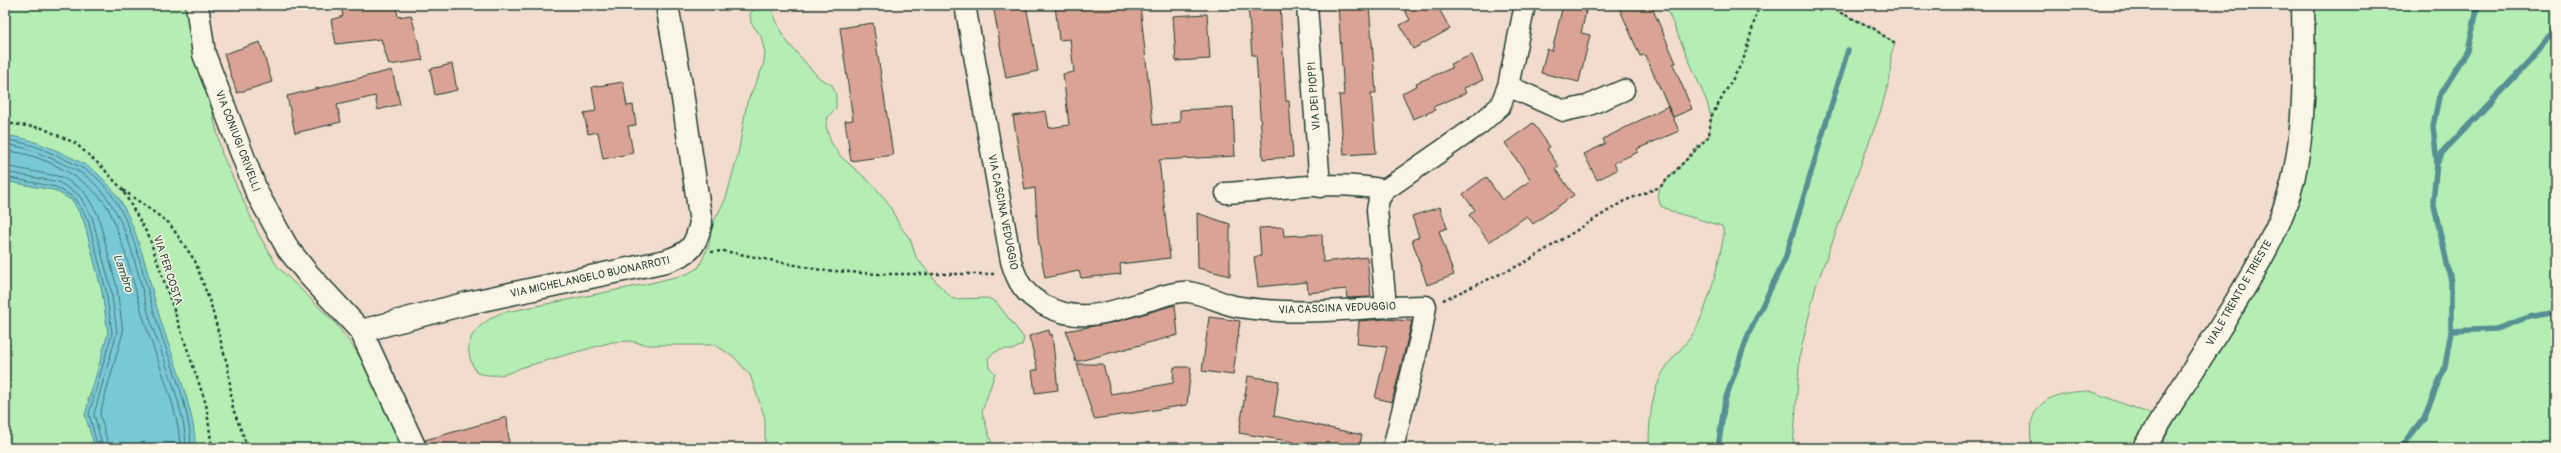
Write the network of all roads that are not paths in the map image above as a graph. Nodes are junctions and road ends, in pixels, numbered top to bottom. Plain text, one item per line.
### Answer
1 (197, 5) edge
2 (668, 5) edge
3 (965, 5) edge
4 (1308, 5) edge
5 (1525, 5) edge
6 (2303, 5) edge
7 (1508, 86) junction
8 (1624, 90) dead end
9 (1320, 187) junction
10 (1385, 190) junction
11 (1226, 193) dead end
12 (1386, 306) junction
13 (362, 331) junction
14 (415, 448) edge
15 (1393, 448) edge
16 (2144, 448) edge

1 - 13 street, VIA CONIUGI CRIVELLI
2 - 13 street, VIA MICHELANGELO BUONARROTI
3 - 12 street, VIA CASCINA VEDUGGIO
4 - 9 street, VIA DEI PIOPPI
5 - 7 street
6 - 16 street, VIALE TRENTO E TRIESTE
7 - 8 street
7 - 10 street
9 - 10 street
9 - 11 street
10 - 12 street
12 - 15 street, VIA CASCINA VEDUGGIO
13 - 14 street, VIA CONIUGI CRIVELLI

